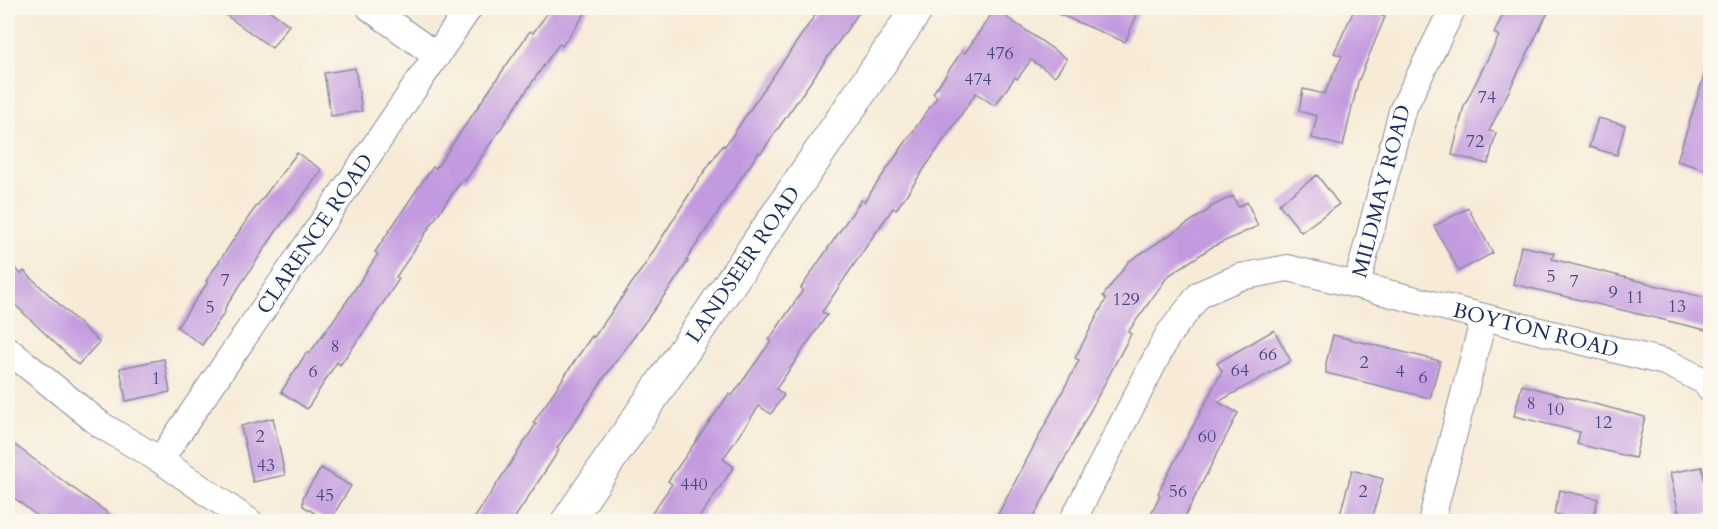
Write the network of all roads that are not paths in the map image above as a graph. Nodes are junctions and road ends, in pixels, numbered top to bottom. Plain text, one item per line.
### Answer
1 (370, 8) edge
2 (469, 8) edge
3 (918, 8) edge
4 (1453, 8) edge
5 (437, 56) junction
6 (1357, 284) junction
7 (1484, 317) junction
8 (8, 350) edge
9 (1710, 389) edge
10 (160, 460) junction
11 (250, 522) edge
12 (567, 522) edge
13 (1072, 522) edge
14 (1431, 522) edge

1 - 5 street
2 - 5 street, CLARENCE ROAD
3 - 12 street, LANDSEER ROAD
4 - 6 street, MILDMAY ROAD
5 - 10 street, CLARENCE ROAD
6 - 7 street, BOYTON ROAD
6 - 13 street, MILDMAY ROAD
7 - 9 street, BOYTON ROAD
7 - 14 street
8 - 10 street
10 - 11 street

